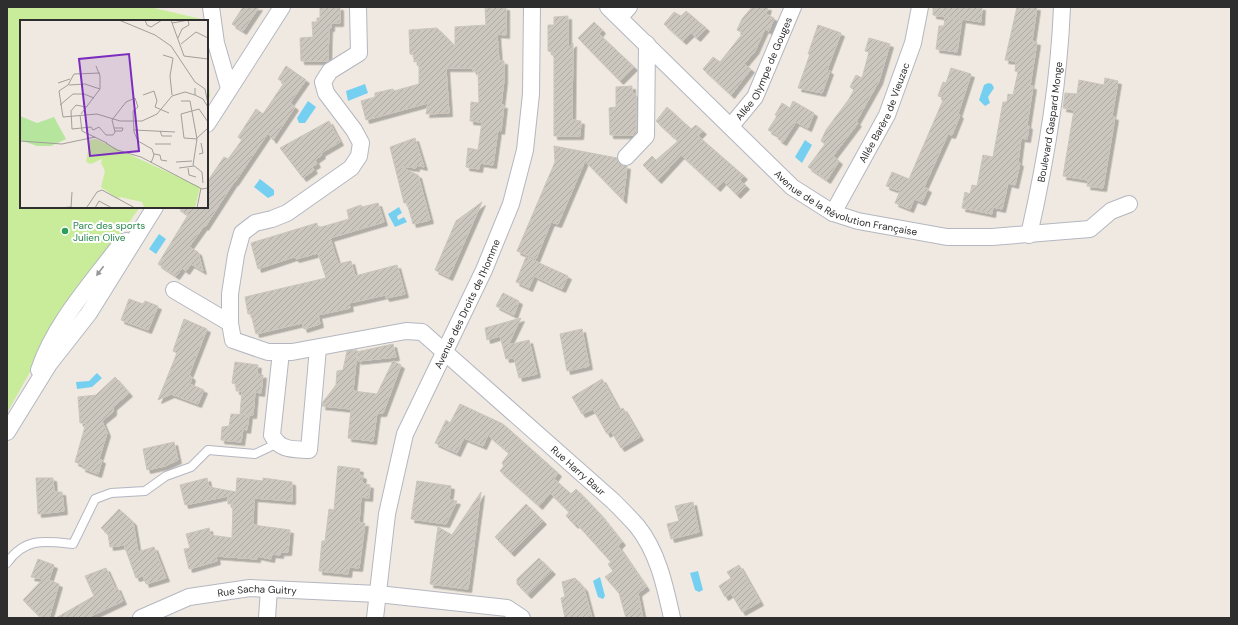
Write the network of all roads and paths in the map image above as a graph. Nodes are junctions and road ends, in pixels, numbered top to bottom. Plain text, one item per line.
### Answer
1 (211, 7) edge
2 (282, 7) edge
3 (358, 7) edge
4 (532, 7) edge
5 (793, 7) edge
6 (920, 7) edge
7 (1062, 7) edge
8 (619, 10) edge
9 (647, 44) junction
10 (229, 88) junction
11 (208, 122) edge
12 (731, 126) junction
13 (626, 157) dead end
14 (1129, 204) dead end
15 (154, 208) edge
16 (833, 213) junction
17 (1029, 235) junction
18 (174, 290) dead end
19 (230, 323) junction
20 (318, 348) junction
21 (445, 351) junction
22 (281, 352) junction
23 (7, 432) edge
24 (276, 444) junction
25 (7, 563) edge
26 (269, 589) junction
27 (378, 594) junction
28 (140, 618) edge
29 (266, 618) edge
30 (375, 618) edge
31 (522, 618) edge
32 (672, 618) edge

1 - 10 street
2 - 10 street
3 - 19 street
4 - 21 street, Avenue des Droits de l'Homme
5 - 12 street, Allée Olympe de Gouges
6 - 16 street, Allée Barère de Vieuzac
7 - 17 street, Boulevard Gaspard Monge
8 - 9 street, Avenue de la Révolution Française
9 - 12 street, Avenue de la Révolution Française
9 - 13 street
10 - 11 street
12 - 16 street, Avenue de la Révolution Française
14 - 17 street, Avenue de la Révolution Française
15 - 23 street
16 - 17 street, Avenue de la Révolution Française
18 - 19 street
19 - 22 street, Rue Harry Baur
20 - 21 street, Rue Harry Baur
20 - 22 street, Rue Harry Baur
20 - 24 street
21 - 27 street, Avenue des Droits de l'Homme
21 - 32 street, Rue Harry Baur
22 - 24 street
24 - 25 lane
26 - 27 street, Rue Sacha Guitry
26 - 28 street, Rue Sacha Guitry
26 - 29 street
27 - 30 street, Avenue des Droits de l'Homme
27 - 31 street

